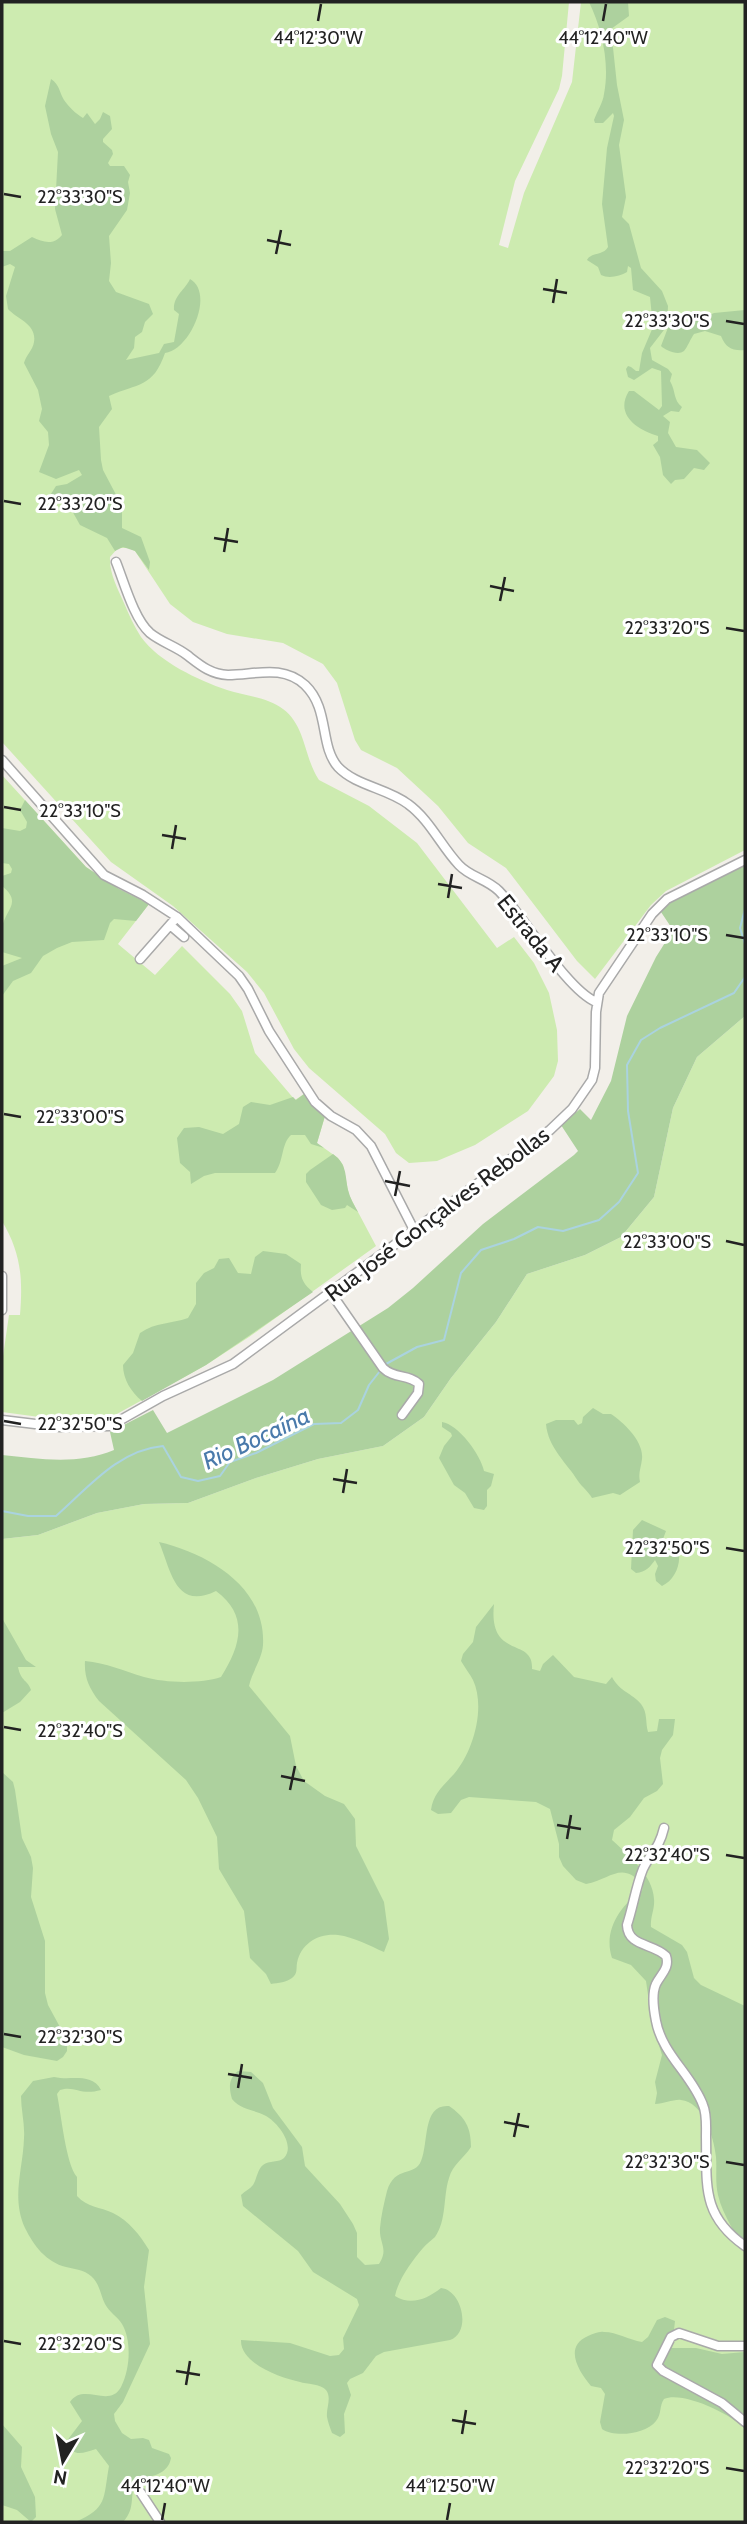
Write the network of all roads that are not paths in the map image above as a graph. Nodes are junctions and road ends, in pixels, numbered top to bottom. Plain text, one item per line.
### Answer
1 (116, 562) dead end
2 (2, 761) edge
3 (745, 860) edge
4 (177, 917) junction
5 (170, 925) junction
6 (184, 937) dead end
7 (140, 959) dead end
8 (596, 1002) junction
9 (414, 1230) junction
10 (2, 1276) edge
11 (331, 1293) junction
12 (2, 1310) edge
13 (402, 1415) dead end
14 (2, 1420) edge
15 (664, 1828) dead end
16 (745, 2246) edge
17 (745, 2346) edge
18 (745, 2421) edge
19 (141, 2493) dead end
20 (160, 2522) edge

1 - 8 street, Estrada A
2 - 4 street
3 - 8 street, Rua José Gonçalves Rebollas
4 - 5 street
4 - 9 street
5 - 6 street
5 - 7 street
8 - 9 street, Rua José Gonçalves Rebollas
9 - 11 street, Rua José Gonçalves Rebollas
10 - 12 street
11 - 13 street
11 - 14 street, Rua José Gonçalves Rebollas
15 - 16 street
17 - 18 street
19 - 20 street

